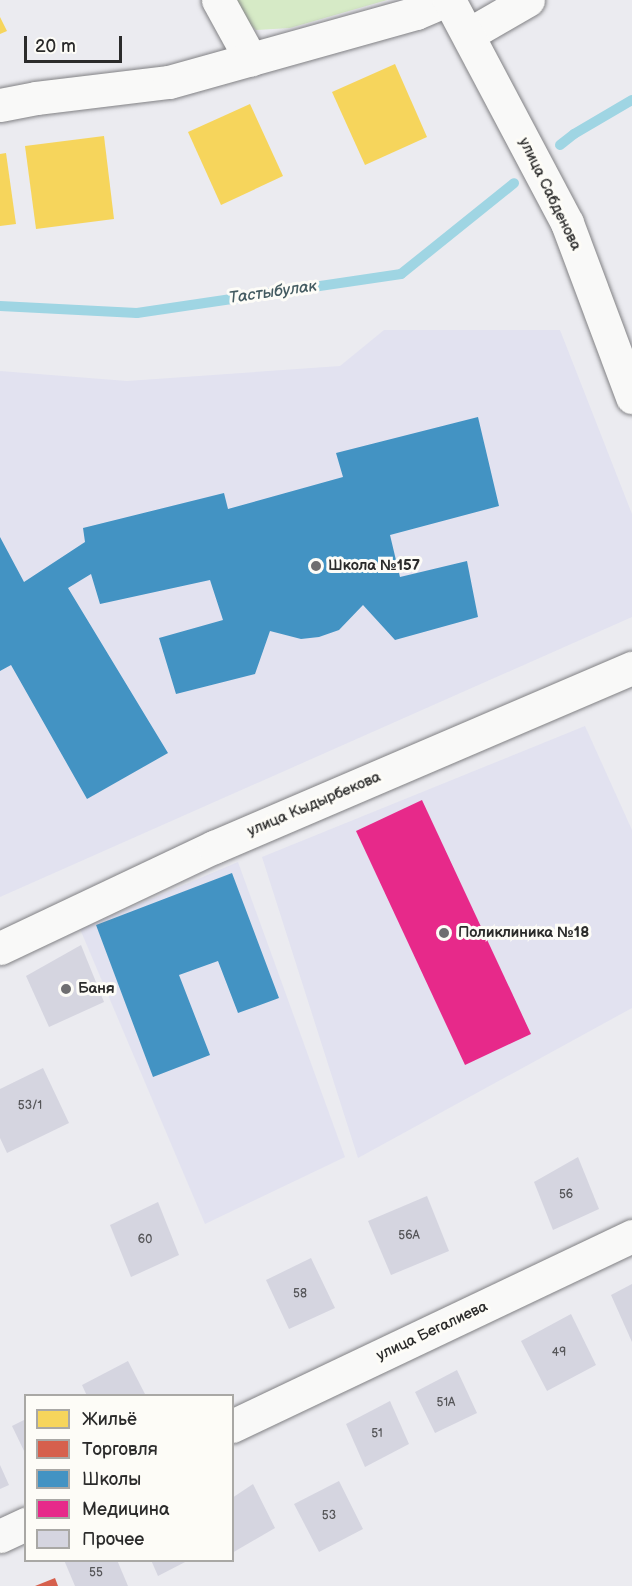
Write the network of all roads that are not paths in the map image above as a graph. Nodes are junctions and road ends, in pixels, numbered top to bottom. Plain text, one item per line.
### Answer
1 (218, 0) edge
2 (448, 0) edge
3 (528, 0) edge
4 (470, 34) junction
5 (251, 60) junction
6 (0, 105) edge
7 (631, 391) edge
8 (632, 668) edge
9 (0, 948) edge
10 (632, 1236) edge
11 (234, 1425) edge
12 (24, 1525) edge
13 (0, 1536) edge

1 - 5 street
2 - 4 street, улица Сабденова
2 - 5 street
3 - 4 street
4 - 7 street, улица Сабденова
5 - 6 street
8 - 9 street, улица Кыдырбекова
10 - 11 street, улица Бегалиева
12 - 13 street

